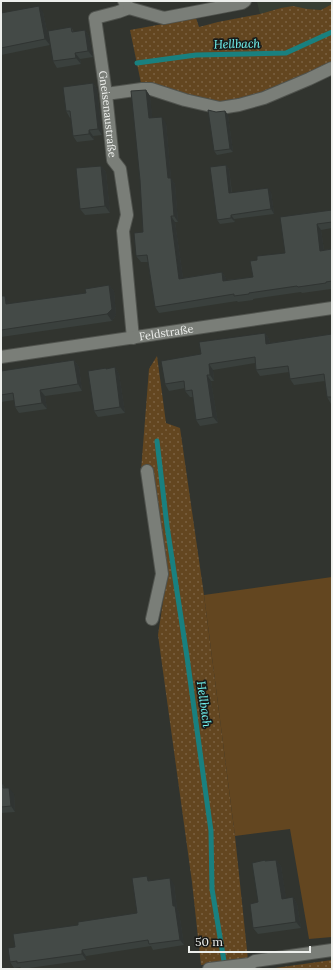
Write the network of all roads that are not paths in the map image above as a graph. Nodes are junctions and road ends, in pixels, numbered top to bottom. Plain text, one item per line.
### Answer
1 (245, 1) edge
2 (126, 5) edge
3 (332, 68) edge
4 (106, 94) junction
5 (332, 308) edge
6 (133, 338) junction
7 (1, 357) edge
8 (147, 471) dead end
9 (152, 619) dead end
10 (332, 950) edge
11 (209, 969) edge

1 - 2 street, Gneisenaustraße
2 - 4 street, Gneisenaustraße
3 - 4 street
4 - 6 street, Gneisenaustraße
5 - 6 street, Feldstraße
6 - 7 street, Feldstraße
8 - 9 street
10 - 11 street

